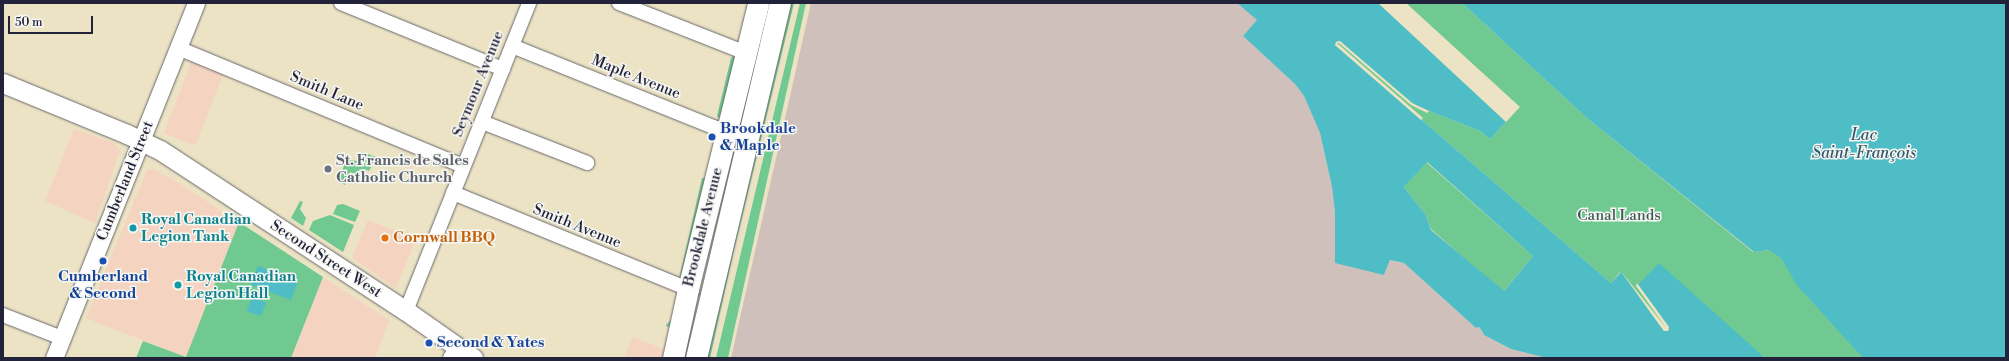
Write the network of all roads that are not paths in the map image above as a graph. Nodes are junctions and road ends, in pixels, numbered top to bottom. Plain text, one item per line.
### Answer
1 (196, 3) edge
2 (341, 3) edge
3 (529, 3) edge
4 (619, 3) edge
5 (758, 3) edge
6 (780, 3) edge
7 (512, 46) junction
8 (178, 48) junction
9 (746, 53) junction
10 (503, 69) junction
11 (3, 83) edge
12 (482, 122) junction
13 (726, 131) junction
14 (748, 137) junction
15 (141, 141) junction
16 (587, 163) dead end
17 (463, 166) junction
18 (453, 193) junction
19 (688, 289) junction
20 (406, 312) junction
21 (3, 315) edge
22 (62, 338) junction
23 (454, 352) edge
24 (54, 358) edge
25 (474, 358) edge
26 (673, 358) edge
27 (696, 358) edge

1 - 8 street, Cumberland Street
2 - 10 street
3 - 7 street, Seymour Avenue
4 - 9 street
5 - 9 main road, Brookdale Avenue
6 - 14 main road, Brookdale Avenue
7 - 10 street, Seymour Avenue
7 - 13 street, Maple Avenue
8 - 15 street, Cumberland Street
8 - 17 street, Smith Lane
9 - 13 main road, Brookdale Avenue
10 - 12 street, Seymour Avenue
11 - 15 main road, Second Street West
12 - 16 street
12 - 17 street, Seymour Avenue
13 - 14 street, Maple Avenue
13 - 19 main road, Brookdale Avenue
14 - 27 main road, Brookdale Avenue
15 - 20 main road, Second Street West
15 - 22 street, Cumberland Street
17 - 18 street, Seymour Avenue
18 - 19 street, Smith Avenue
18 - 20 street, Seymour Avenue
19 - 26 main road, Brookdale Avenue
20 - 23 main road, Second Street West
21 - 22 street
22 - 24 street, Cumberland Street
23 - 25 main road, Second Street West

